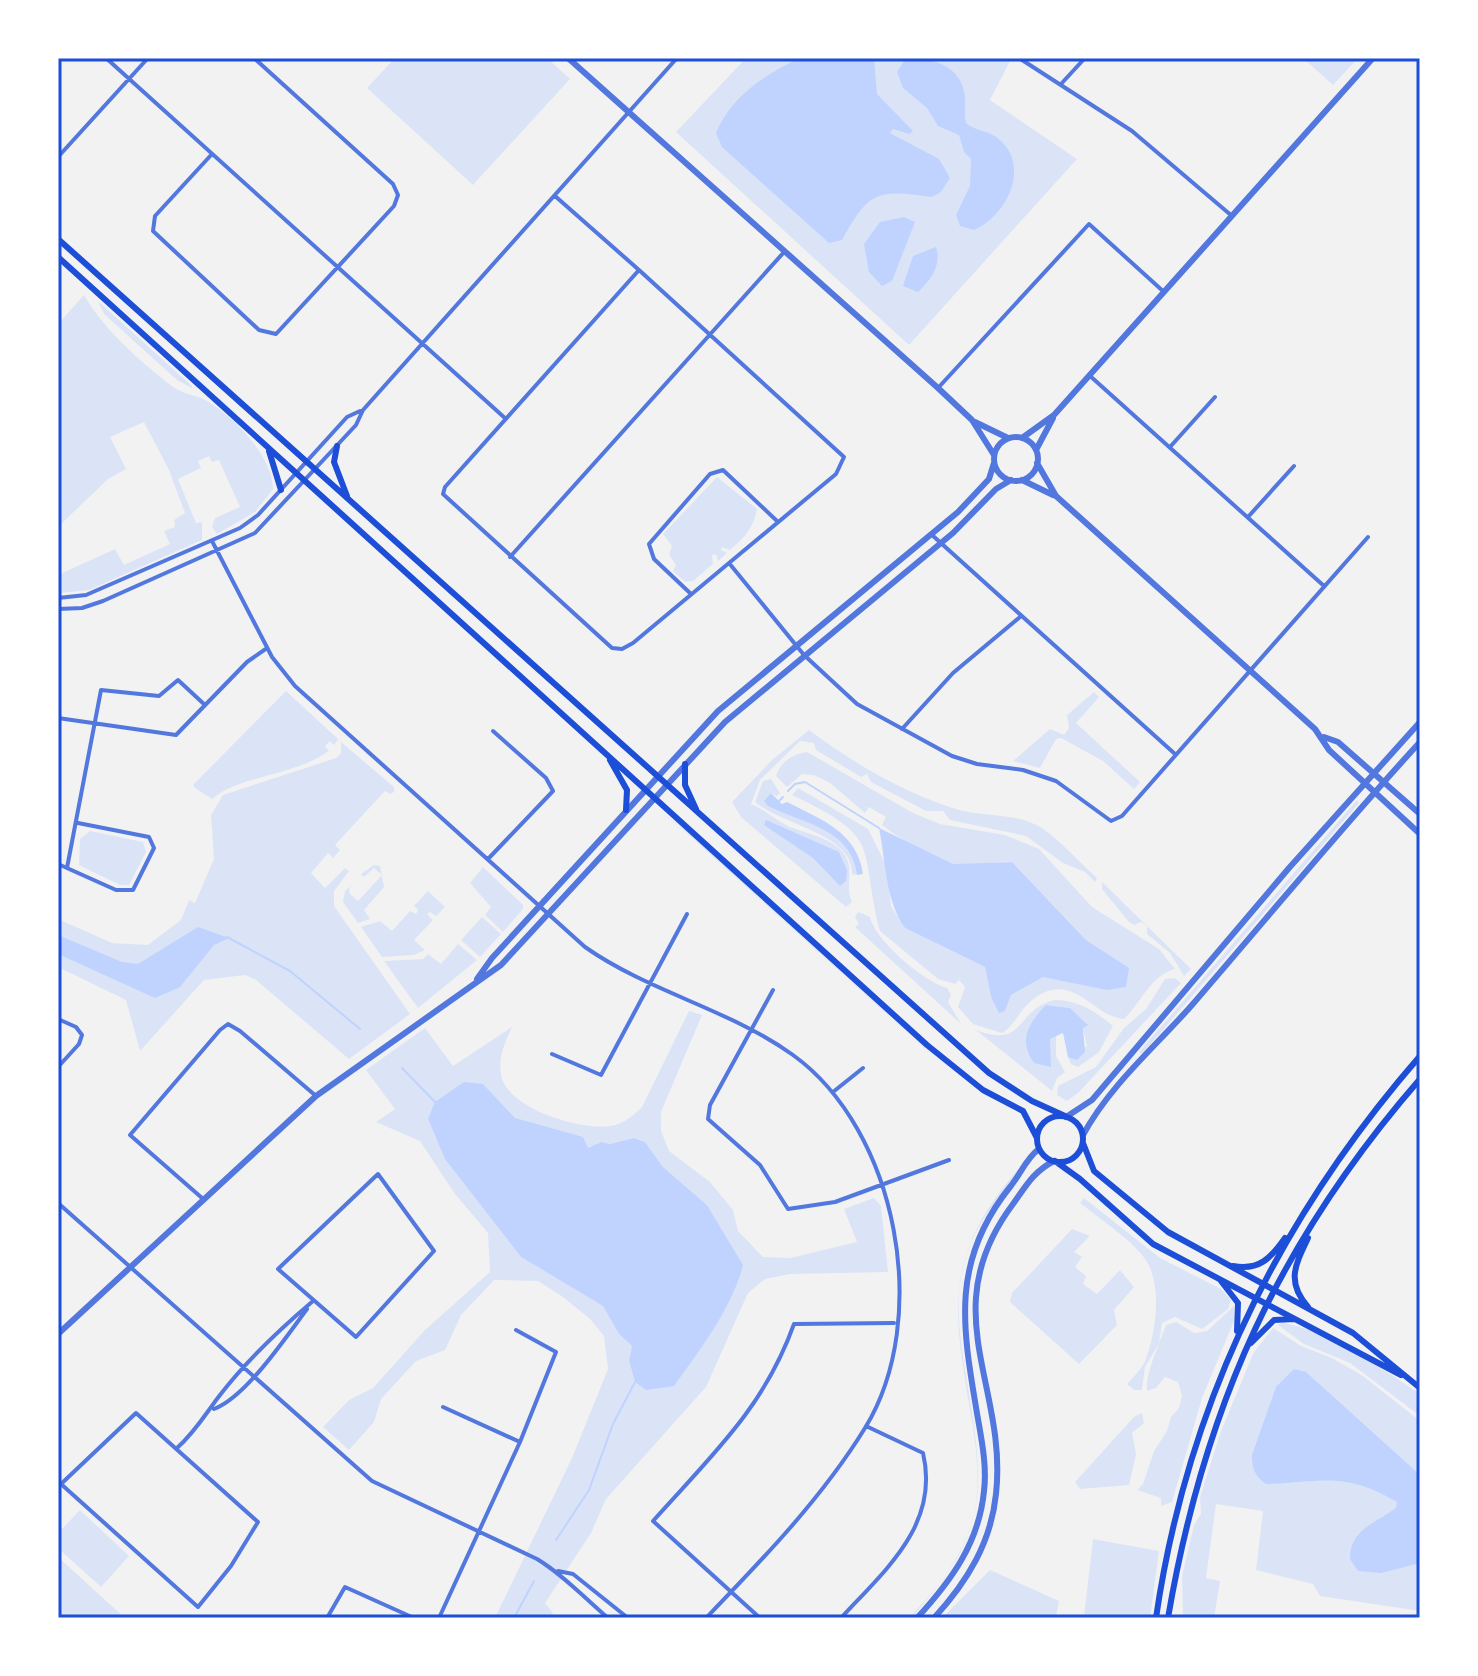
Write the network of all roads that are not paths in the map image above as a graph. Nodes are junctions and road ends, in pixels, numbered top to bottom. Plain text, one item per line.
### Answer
1 (106, 58) edge
2 (148, 58) edge
3 (254, 58) edge
4 (568, 58) edge
5 (677, 58) edge
6 (1019, 58) edge
7 (1085, 58) edge
8 (1373, 58) edge
9 (129, 79) junction
10 (1061, 84) junction
11 (629, 113) junction
12 (212, 154) junction
13 (58, 157) edge
14 (555, 196) junction
15 (1232, 216) junction
16 (58, 239) edge
17 (785, 251) junction
18 (58, 257) edge
19 (338, 268) junction
20 (639, 270) junction
21 (1164, 292) junction
22 (711, 334) junction
23 (422, 344) junction
24 (1089, 375) junction
25 (938, 388) junction
26 (1215, 397) dead end
27 (363, 410) junction
28 (1054, 415) junction
29 (506, 419) junction
30 (972, 420) junction
31 (1008, 438) junction
32 (1022, 438) junction
33 (337, 446) junction
34 (1170, 447) junction
35 (267, 448) junction
36 (1036, 450) junction
37 (994, 455) junction
38 (994, 463) junction
39 (1037, 463) junction
40 (305, 464) junction
41 (1294, 466) dead end
42 (315, 472) junction
43 (296, 474) junction
44 (1011, 480) junction
45 (1022, 480) junction
46 (305, 483) junction
47 (281, 490) junction
48 (1056, 496) junction
49 (349, 499) junction
50 (1248, 517) junction
51 (777, 521) junction
52 (932, 535) junction
53 (1368, 537) dead end
54 (212, 541) junction
55 (940, 543) junction
56 (217, 551) junction
57 (510, 557) junction
58 (729, 563) junction
59 (1324, 586) junction
60 (690, 593) junction
61 (58, 598) edge
62 (58, 609) edge
63 (1020, 617) junction
64 (797, 647) junction
65 (267, 648) junction
66 (804, 655) junction
67 (1250, 671) junction
68 (205, 705) junction
69 (58, 718) edge
70 (1420, 722) edge
71 (93, 724) junction
72 (902, 729) junction
73 (493, 731) dead end
74 (1324, 737) junction
75 (1420, 742) edge
76 (603, 751) junction
77 (1175, 754) junction
78 (685, 764) junction
79 (1374, 773) junction
80 (657, 776) junction
81 (1383, 782) junction
82 (1365, 784) junction
83 (667, 785) junction
84 (645, 789) junction
85 (1374, 792) junction
86 (655, 798) junction
87 (626, 810) junction
88 (697, 812) junction
89 (1420, 814) edge
90 (78, 823) junction
91 (1420, 834) edge
92 (488, 859) junction
93 (58, 864) edge
94 (67, 868) junction
95 (540, 906) junction
96 (548, 914) junction
97 (687, 914) dead end
98 (475, 982) junction
99 (651, 983) junction
100 (773, 990) dead end
101 (58, 1019) edge
102 (750, 1028) junction
103 (552, 1054) dead end
104 (1420, 1056) edge
105 (58, 1067) edge
106 (863, 1068) dead end
107 (1420, 1079) edge
108 (833, 1092) junction
109 (316, 1096) junction
110 (1066, 1116) junction
111 (1037, 1138) junction
112 (1083, 1139) junction
113 (1039, 1149) junction
114 (949, 1160) dead end
115 (1055, 1161) junction
116 (884, 1186) junction
117 (202, 1198) junction
118 (58, 1203) edge
119 (1308, 1206) junction
120 (1321, 1211) junction
121 (1194, 1264) junction
122 (1225, 1264) junction
123 (129, 1265) junction
124 (1263, 1286) junction
125 (964, 1291) junction
126 (1273, 1291) junction
127 (976, 1292) junction
128 (1257, 1296) junction
129 (313, 1301) junction
130 (1268, 1302) junction
131 (1313, 1313) junction
132 (1300, 1320) junction
133 (895, 1323) junction
134 (516, 1330) dead end
135 (58, 1334) edge
136 (1236, 1338) junction
137 (1240, 1359) junction
138 (244, 1368) junction
139 (252, 1376) junction
140 (1408, 1379) junction
141 (1420, 1388) edge
142 (986, 1396) junction
143 (974, 1399) junction
144 (443, 1407) dead end
145 (214, 1409) junction
146 (866, 1426) junction
147 (520, 1442) junction
148 (177, 1448) junction
149 (979, 1523) junction
150 (990, 1527) junction
151 (480, 1531) junction
152 (556, 1571) junction
153 (731, 1592) junction
154 (616, 1607) junction
155 (327, 1618) edge
156 (414, 1618) edge
157 (439, 1618) edge
158 (608, 1618) edge
159 (628, 1618) edge
160 (706, 1618) edge
161 (760, 1618) edge
162 (841, 1618) edge
163 (917, 1618) edge
164 (934, 1618) edge
165 (1156, 1618) edge
166 (1168, 1618) edge

1 - 9 street
2 - 9 street
3 - 19 street
4 - 11 street
5 - 11 street
6 - 10 street
7 - 10 street
8 - 15 street
9 - 12 street
9 - 13 street
10 - 15 street
11 - 14 street
11 - 17 street
12 - 19 street
12 - 19 street
14 - 20 street
14 - 23 street
15 - 21 street
16 - 40 main road
17 - 22 street
17 - 25 street
18 - 35 main road
19 - 23 street
20 - 22 street
20 - 29 street
21 - 24 street
21 - 25 street
22 - 51 street
22 - 57 street
23 - 27 street
23 - 29 street
24 - 28 street
24 - 34 street
25 - 30 street
26 - 34 street
27 - 33 street
27 - 40 street
28 - 32 street
28 - 36 street
29 - 57 street
30 - 31 street
30 - 37 street
31 - 32 street
31 - 37 street
32 - 36 street
33 - 42 street
33 - 49 main road
34 - 50 street
35 - 43 main road
35 - 47 main road
36 - 39 street
37 - 38 street
38 - 44 street
38 - 52 street
39 - 45 street
39 - 48 street
40 - 42 main road
40 - 43 street
41 - 50 street
42 - 46 street
42 - 49 main road
43 - 46 main road
43 - 47 street
44 - 45 street
44 - 55 street
45 - 48 street
46 - 56 street
46 - 76 main road
47 - 54 street
48 - 67 street
49 - 80 main road
50 - 59 street
51 - 58 street
51 - 60 street
52 - 55 street
52 - 64 street
53 - 59 street
54 - 56 street
54 - 61 street
55 - 63 street
55 - 66 street
56 - 62 street
56 - 65 street
57 - 60 street
58 - 60 street
58 - 64 street
59 - 67 street
63 - 72 street
63 - 77 street
64 - 66 street
64 - 80 street
65 - 68 street
65 - 92 street
66 - 72 street
66 - 78 street
67 - 74 street
67 - 77 street
68 - 71 street
68 - 71 street
69 - 71 street
70 - 79 street
71 - 90 street
72 - 77 street
73 - 92 street
74 - 79 street
74 - 82 street
75 - 81 street
76 - 84 main road
76 - 87 main road
78 - 83 street
78 - 88 main road
79 - 81 street
79 - 82 street
80 - 83 main road
80 - 84 street
81 - 85 street
81 - 89 street
82 - 85 street
82 - 110 street
83 - 86 street
83 - 88 main road
84 - 86 main road
84 - 87 street
85 - 91 street
85 - 112 street
86 - 96 street
86 - 111 main road
87 - 95 street
88 - 110 main road
90 - 94 street
90 - 94 street
92 - 95 street
93 - 94 street
95 - 96 street
95 - 98 street
96 - 98 street
96 - 99 street
97 - 99 street
98 - 109 street
99 - 102 street
99 - 103 street
100 - 102 street
101 - 105 street
102 - 108 street
102 - 116 street
104 - 119 main road
106 - 108 street
107 - 120 main road
108 - 116 street
109 - 117 street
109 - 117 street
110 - 111 main road
110 - 112 main road
111 - 113 main road
112 - 115 main road
112 - 122 main road
113 - 115 main road
113 - 125 street
114 - 116 street
115 - 121 main road
115 - 127 street
116 - 133 street
117 - 123 street
118 - 123 street
119 - 122 main road
119 - 124 main road
120 - 126 main road
120 - 131 main road
121 - 128 main road
121 - 136 main road
122 - 124 main road
123 - 135 street
123 - 138 street
124 - 126 main road
124 - 128 main road
125 - 127 street
125 - 143 street
126 - 130 main road
126 - 131 main road
127 - 142 street
128 - 130 main road
128 - 136 main road
129 - 129 street
129 - 138 street
129 - 139 street
130 - 132 main road
130 - 137 main road
131 - 140 main road
132 - 137 main road
132 - 140 main road
133 - 146 street
133 - 153 street
134 - 147 street
136 - 165 main road
137 - 166 main road
138 - 139 street
138 - 145 street
139 - 145 street
139 - 151 street
140 - 141 main road
142 - 143 street
142 - 150 street
143 - 149 street
144 - 147 street
145 - 148 street
146 - 153 street
146 - 162 street
147 - 151 street
148 - 148 street
149 - 150 street
149 - 163 street
150 - 164 street
151 - 152 street
151 - 157 street
152 - 154 street
152 - 158 street
153 - 160 street
153 - 161 street
154 - 158 street
154 - 159 street
155 - 156 street

